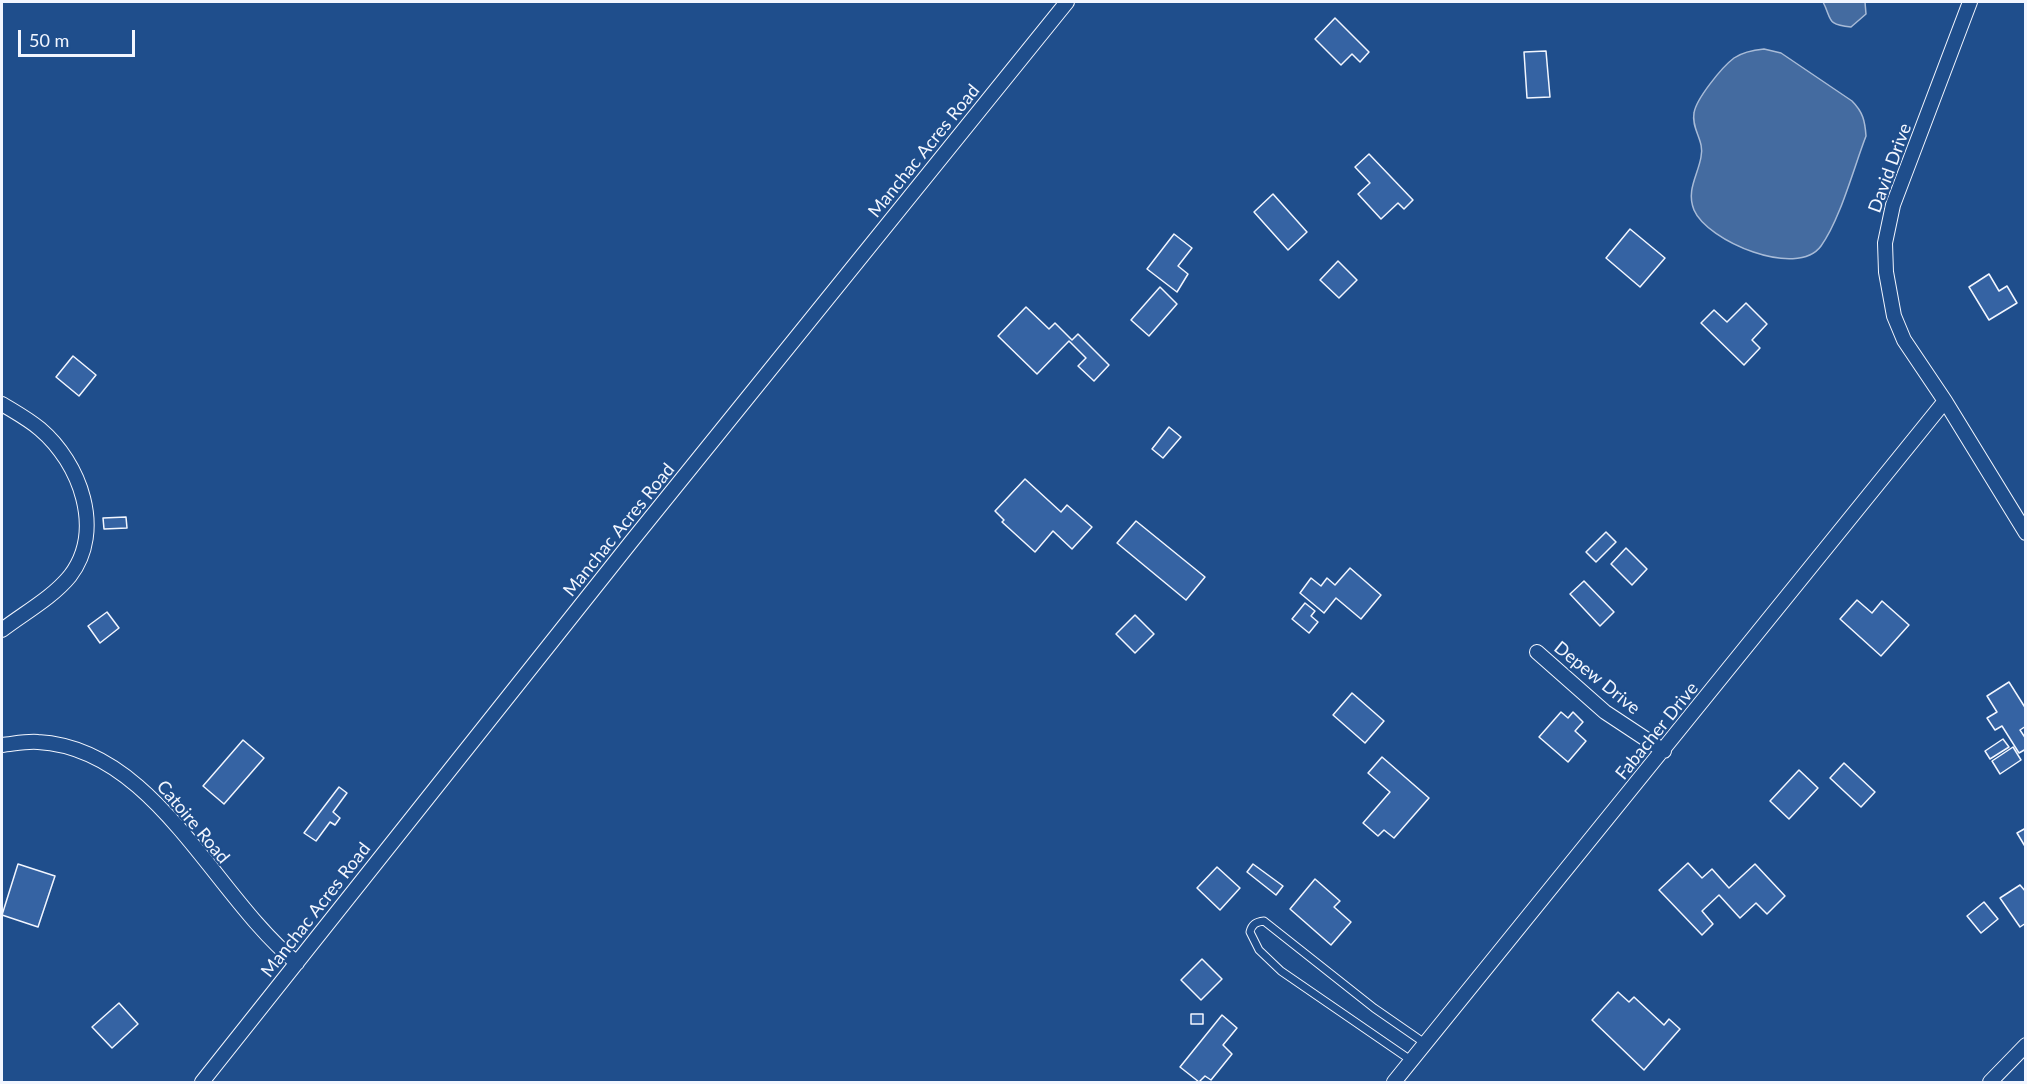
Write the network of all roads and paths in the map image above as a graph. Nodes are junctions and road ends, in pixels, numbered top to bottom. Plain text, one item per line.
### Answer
1 (1067, 2) edge
2 (1970, 2) edge
3 (1945, 401) junction
4 (2, 404) edge
5 (2025, 533) edge
6 (2, 630) edge
7 (1538, 652) dead end
8 (2, 745) edge
9 (1664, 751) junction
10 (297, 963) junction
11 (1426, 1044) junction
12 (2025, 1045) edge
13 (1412, 1060) junction
14 (202, 1083) edge
15 (1394, 1083) edge
16 (1990, 1083) edge

1 - 10 street, Manchac Acres Road
2 - 3 street, David Drive
3 - 5 street, David Drive
3 - 9 street, Fabacher Drive
4 - 6 street
7 - 9 street, Depew Drive
8 - 10 street, Catoire Road
9 - 11 street, Fabacher Drive
10 - 14 street, Manchac Acres Road
11 - 13 street, Fabacher Drive
11 - 13 lane
12 - 16 street
13 - 15 street, Fabacher Drive

